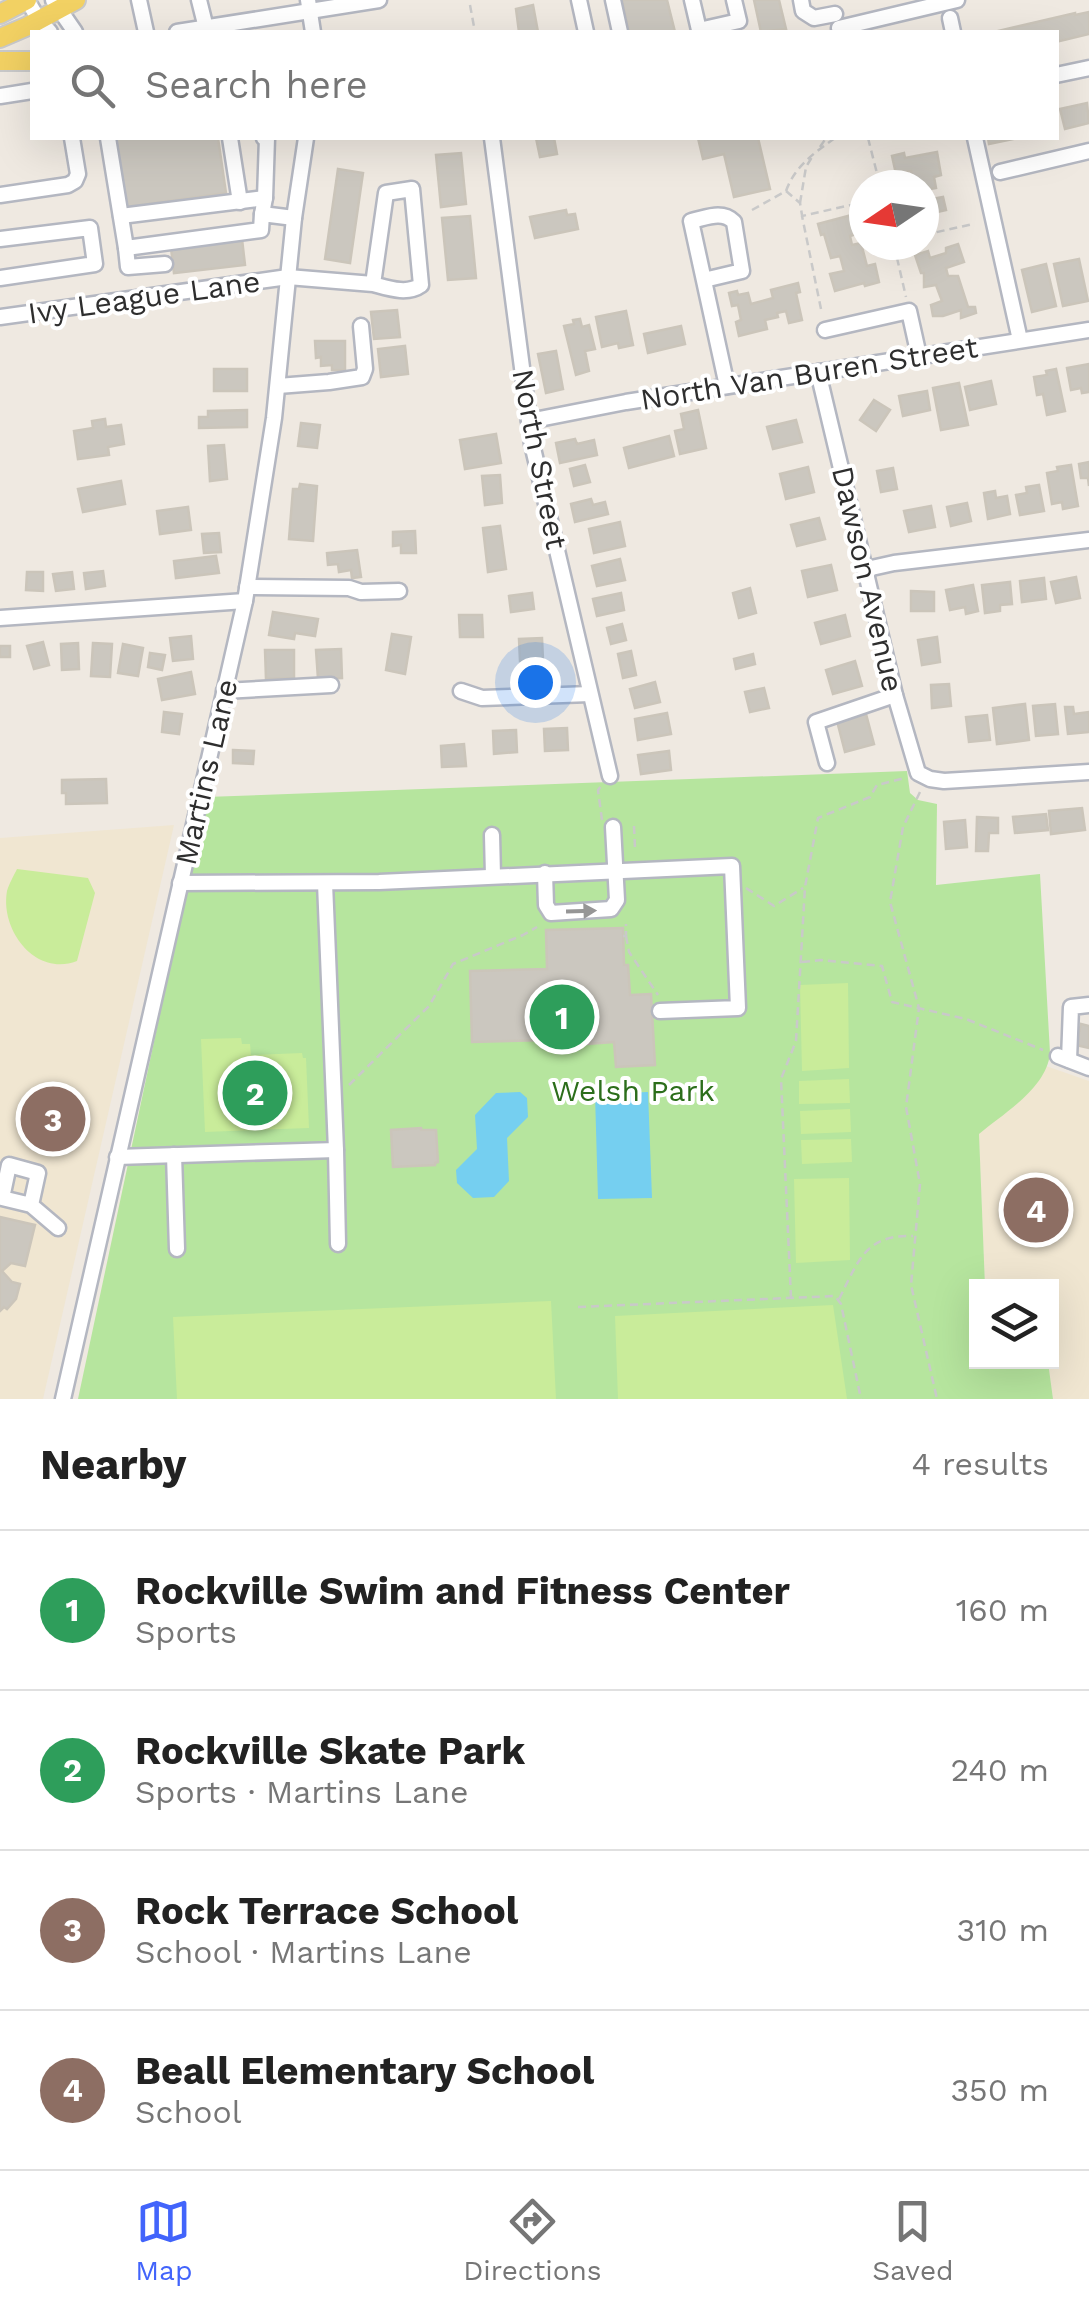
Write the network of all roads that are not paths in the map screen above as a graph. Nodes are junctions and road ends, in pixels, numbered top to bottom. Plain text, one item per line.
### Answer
1 (27, 0) edge
2 (76, 0) edge
3 (199, 0) edge
4 (379, 0) edge
5 (579, 0) edge
6 (613, 0) edge
7 (692, 0) edge
8 (734, 0) edge
9 (801, 0) edge
10 (957, 0) edge
11 (56, 5) edge
12 (140, 5) edge
13 (309, 6) edge
14 (0, 14) edge
15 (837, 18) edge
16 (45, 26) edge
17 (206, 28) junction
18 (74, 30) edge
19 (146, 30) edge
20 (192, 30) edge
21 (586, 30) edge
22 (620, 30) edge
23 (0, 38) edge
24 (0, 61) edge
25 (30, 61) edge
26 (1089, 68) edge
27 (1059, 74) edge
28 (30, 91) edge
29 (0, 96) edge
30 (72, 140) edge
31 (108, 140) edge
32 (230, 140) edge
33 (267, 140) edge
34 (306, 140) edge
35 (492, 140) edge
36 (975, 140) edge
37 (1089, 151) edge
38 (1000, 172) dead end
39 (0, 195) edge
40 (240, 202) junction
41 (264, 206) junction
42 (121, 216) junction
43 (294, 218) junction
44 (0, 239) edge
45 (126, 248) junction
46 (165, 264) dead end
47 (288, 277) junction
48 (0, 278) edge
49 (704, 280) junction
50 (373, 284) junction
51 (0, 317) edge
52 (361, 326) dead end
53 (825, 330) dead end
54 (1089, 330) edge
55 (1020, 340) junction
56 (919, 356) junction
57 (818, 372) junction
58 (278, 386) junction
59 (727, 386) junction
60 (530, 422) junction
61 (1089, 540) edge
62 (867, 569) junction
63 (399, 591) dead end
64 (246, 594) junction
65 (0, 618) edge
66 (331, 685) dead end
67 (461, 690) dead end
68 (224, 691) junction
69 (590, 694) junction
70 (895, 694) junction
71 (827, 763) dead end
72 (1089, 772) edge
73 (610, 776) road end
74 (614, 827) road end
75 (492, 834) dead end
76 (616, 870) junction
77 (545, 873) junction
78 (493, 876) junction
79 (325, 882) junction
80 (180, 883) junction
81 (1089, 1005) edge
82 (660, 1011) road end
83 (1089, 1068) edge
84 (336, 1150) junction
85 (174, 1156) junction
86 (117, 1157) junction
87 (31, 1205) dead end
88 (58, 1228) dead end
89 (338, 1244) dead end
90 (177, 1249) dead end
91 (63, 1399) edge

1 - 14 main road
1 - 16 street
2 - 11 main road
3 - 17 street
4 - 13 street
5 - 21 street
6 - 22 street
7 - 8 street
9 - 15 street
10 - 15 street
11 - 16 main road
11 - 18 street
12 - 19 street
13 - 17 street
16 - 23 main road
17 - 20 street
24 - 25 main road
26 - 27 street
28 - 29 street
30 - 39 street
31 - 42 street
32 - 40 street
33 - 41 street
34 - 43 street, Martins Lane
35 - 60 street, North Street
36 - 55 street
37 - 38 street
40 - 41 street
40 - 42 street
41 - 43 street
41 - 45 street
42 - 45 street
43 - 47 street, Martins Lane
44 - 48 street
45 - 46 street
47 - 50 street, Ivy League Lane
47 - 51 street, Ivy League Lane
47 - 58 street, Martins Lane
49 - 49 street
49 - 59 street
50 - 50 street, Ivy League Lane
52 - 58 street
53 - 56 street
54 - 55 street, North Van Buren Street
55 - 56 street, North Van Buren Street
56 - 57 street, North Van Buren Street
57 - 59 street, North Van Buren Street
57 - 62 street, Dawson Avenue
58 - 64 street, Martins Lane
59 - 60 street, North Van Buren Street
60 - 69 street, North Street
61 - 62 street
62 - 70 street, Dawson Avenue
63 - 64 street
64 - 65 street
64 - 68 street, Martins Lane
66 - 68 street
67 - 69 street
68 - 80 street, Martins Lane
69 - 73 street, North Street
70 - 71 street
70 - 72 street, Dawson Avenue
74 - 76 street
75 - 78 street
76 - 77 street
77 -> 76 street
76 - 82 street
77 - 78 street
78 - 79 street
79 - 80 street
79 - 84 street
80 - 86 street, Martins Lane
81 - 83 street
84 - 85 street
84 - 89 street
85 - 86 street
85 - 90 street
86 - 91 street, Martins Lane
87 - 88 street

